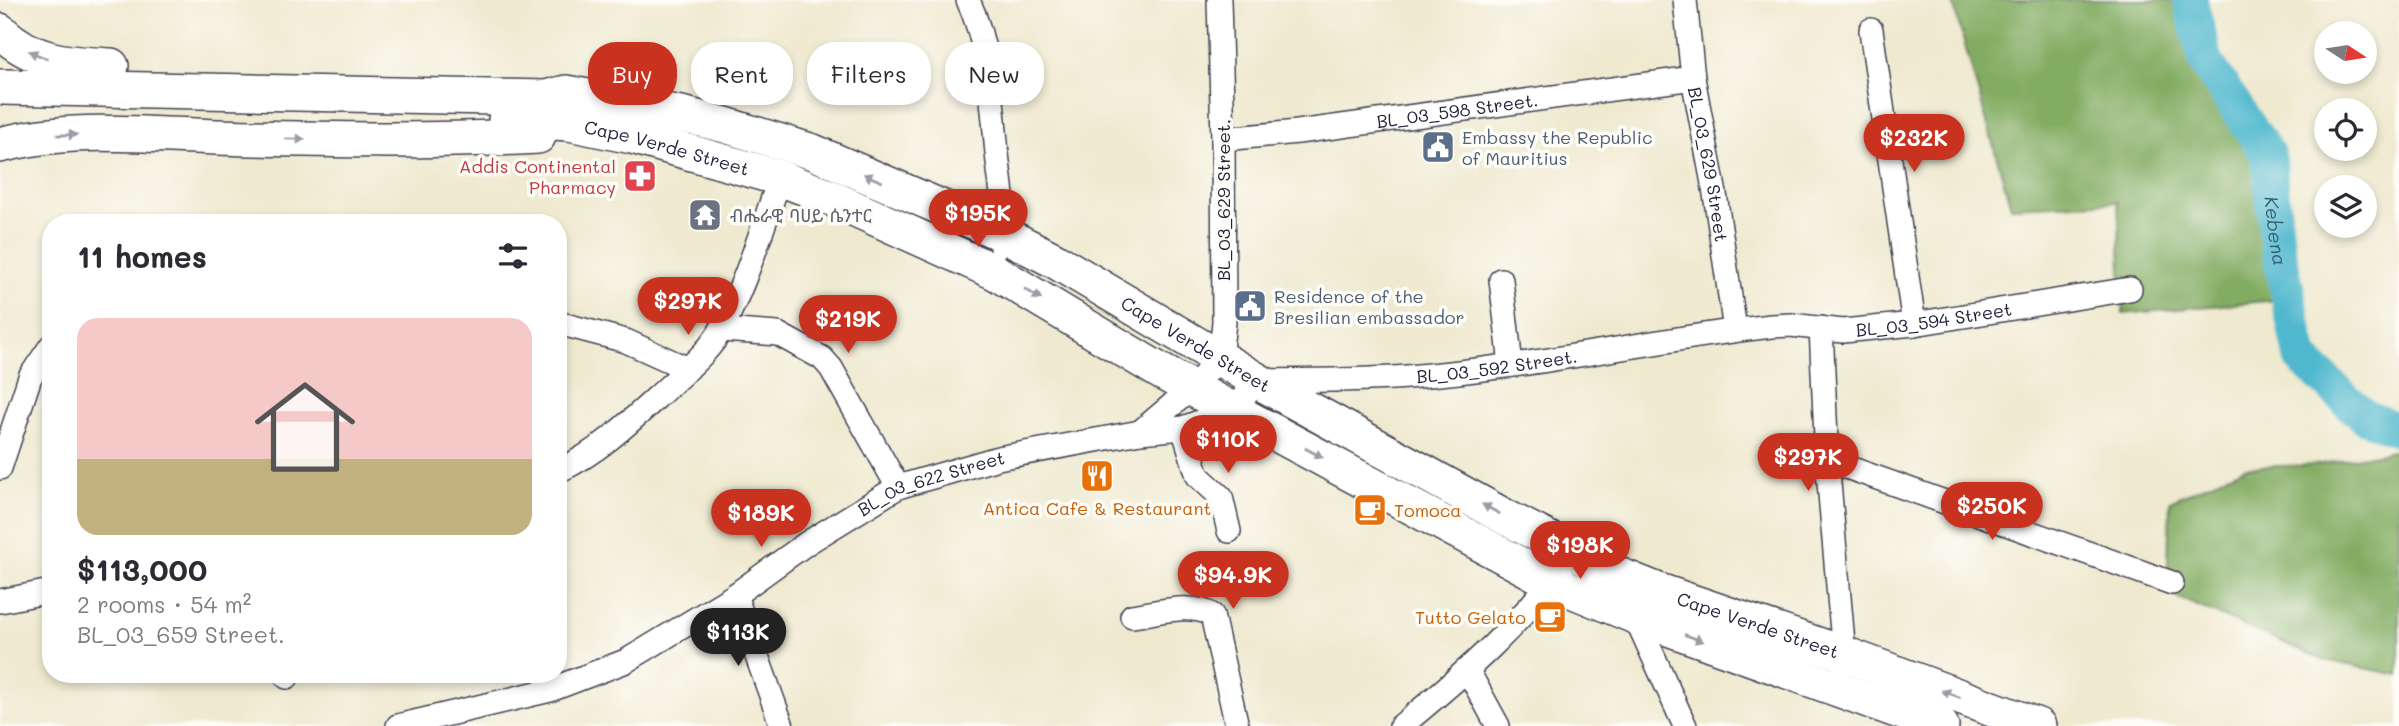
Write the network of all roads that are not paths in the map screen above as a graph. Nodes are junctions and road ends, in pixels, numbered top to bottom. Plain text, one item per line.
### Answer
1 (968, 0) edge
2 (1219, 0) edge
3 (1685, 0) edge
4 (0, 30) edge
5 (1871, 30) dead end
6 (1693, 78) junction
7 (0, 87) edge
8 (566, 93) junction
9 (0, 106) edge
10 (473, 108) junction
11 (584, 127) junction
12 (1223, 139) junction
13 (0, 145) edge
14 (780, 178) junction
15 (1003, 234) junction
16 (995, 272) junction
17 (1501, 280) dead end
18 (2130, 289) dead end
19 (1914, 324) junction
20 (567, 325) edge
21 (1821, 328) junction
22 (721, 330) junction
23 (1735, 330) junction
24 (1220, 358) junction
25 (42, 359) edge
26 (1511, 365) junction
27 (688, 369) junction
28 (1258, 381) junction
29 (1192, 388) junction
30 (1232, 411) junction
31 (1183, 428) junction
32 (1140, 432) junction
33 (1827, 460) junction
34 (567, 467) edge
35 (0, 468) edge
36 (898, 487) junction
37 (1229, 531) dead end
38 (1573, 553) junction
39 (1552, 582) junction
40 (2172, 583) dead end
41 (42, 593) edge
42 (735, 595) junction
43 (0, 601) edge
44 (1132, 616) dead end
45 (1635, 617) junction
46 (1844, 654) junction
47 (1468, 671) junction
48 (1839, 691) junction
49 (398, 726) edge
50 (782, 726) edge
51 (1237, 726) edge
52 (1401, 726) edge
53 (1498, 726) edge
54 (1685, 726) edge
55 (1941, 726) edge
56 (2038, 726) edge

1 - 15 street
2 - 12 street, BL_03_629 Street.
3 - 6 street, BL_03_629 Street
8 -> 4 main road
5 - 19 street
6 - 12 street, BL_03_598 Street.
6 - 23 street, BL_03_629 Street
7 - 10 main road
8 - 10 main road, Cape Verde Street
15 -> 8 main road, Cape Verde Street
9 - 10 main road
10 - 11 main road, Cape Verde Street
13 -> 11 main road
11 - 14 main road, Cape Verde Street
12 - 24 street, BL_03_629 Street.
14 - 16 main road, Cape Verde Street
14 - 22 street
15 - 16 street
15 - 24 main road, Cape Verde Street
16 -> 29 main road, Cape Verde Street
17 - 26 street
18 - 19 street, BL_03_594 Street
19 - 21 street, BL_03_594 Street
20 - 27 street
21 - 23 street, BL_03_594 Street
21 - 33 street
22 - 27 street
22 - 36 street
23 - 26 street, BL_03_592 Street.
24 - 28 main road, Cape Verde Street
24 - 29 street
25 - 35 street
26 - 28 street, BL_03_592 Street.
27 - 34 street
28 - 30 street
38 -> 28 main road, Cape Verde Street
29 - 30 main road, Cape Verde Street
29 - 32 street
30 - 31 street, BL_03_622 Street
30 -> 39 main road, Cape Verde Street
31 - 32 street, BL_03_622 Street
31 - 37 street
32 - 36 street, BL_03_622 Street
33 - 40 street
33 - 46 street
36 - 42 street, BL_03_622 Street
38 - 39 street
38 - 46 main road, Cape Verde Street
39 - 45 main road, Cape Verde Street
39 - 47 street
41 - 43 street
42 - 49 street, BL_03_622 Street
42 - 50 street
44 - 51 street
45 -> 48 main road, Cape Verde Street
45 - 54 street
46 - 48 street
56 -> 46 main road, Cape Verde Street
47 - 52 street
47 - 53 street
48 - 55 main road, Cape Verde Street

